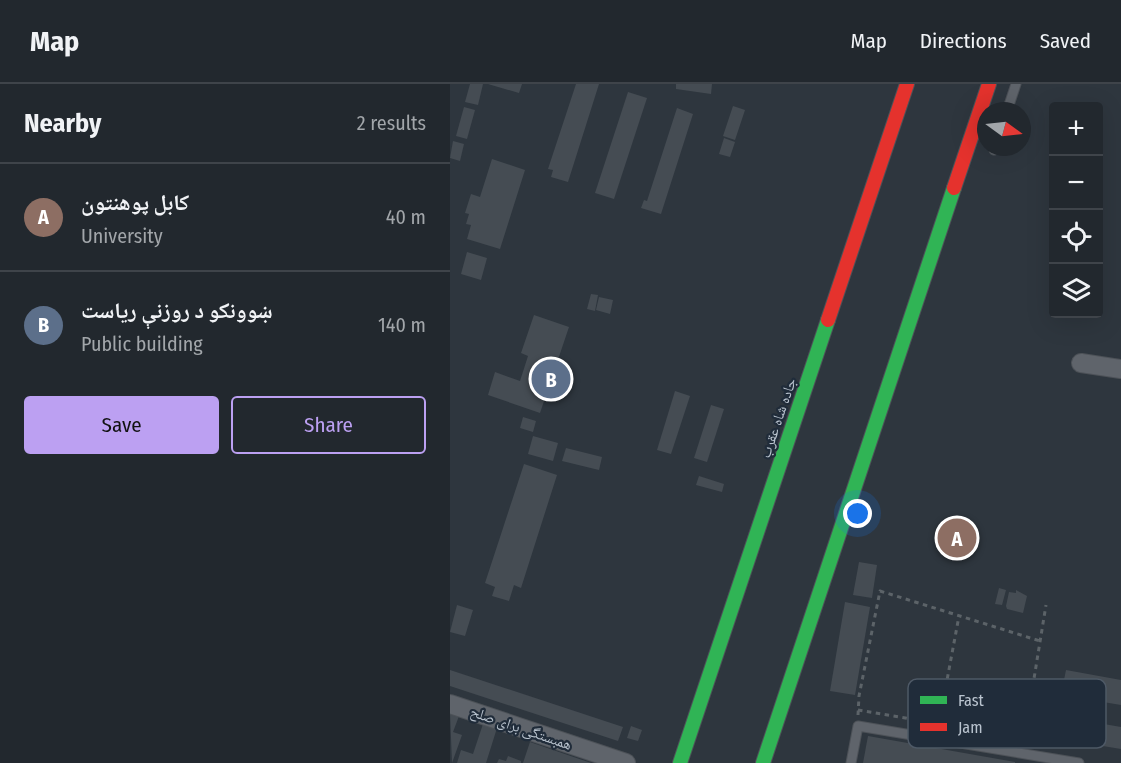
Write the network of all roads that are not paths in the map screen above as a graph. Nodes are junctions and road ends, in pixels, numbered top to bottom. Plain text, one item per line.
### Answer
1 (907, 84) edge
2 (989, 84) edge
3 (1016, 84) edge
4 (1010, 102) edge
5 (1081, 363) dead end
6 (1121, 369) edge
7 (450, 704) edge
8 (908, 734) edge
9 (991, 748) edge
10 (626, 763) edge
11 (680, 763) edge
12 (763, 763) edge
13 (851, 763) edge
14 (1079, 763) edge

1 - 11 main road, جاده شاه عقرب
2 - 12 main road
3 - 4 lane
5 - 6 street
7 - 10 street, همبستگی برای صلح
8 - 13 lane
9 - 14 lane

